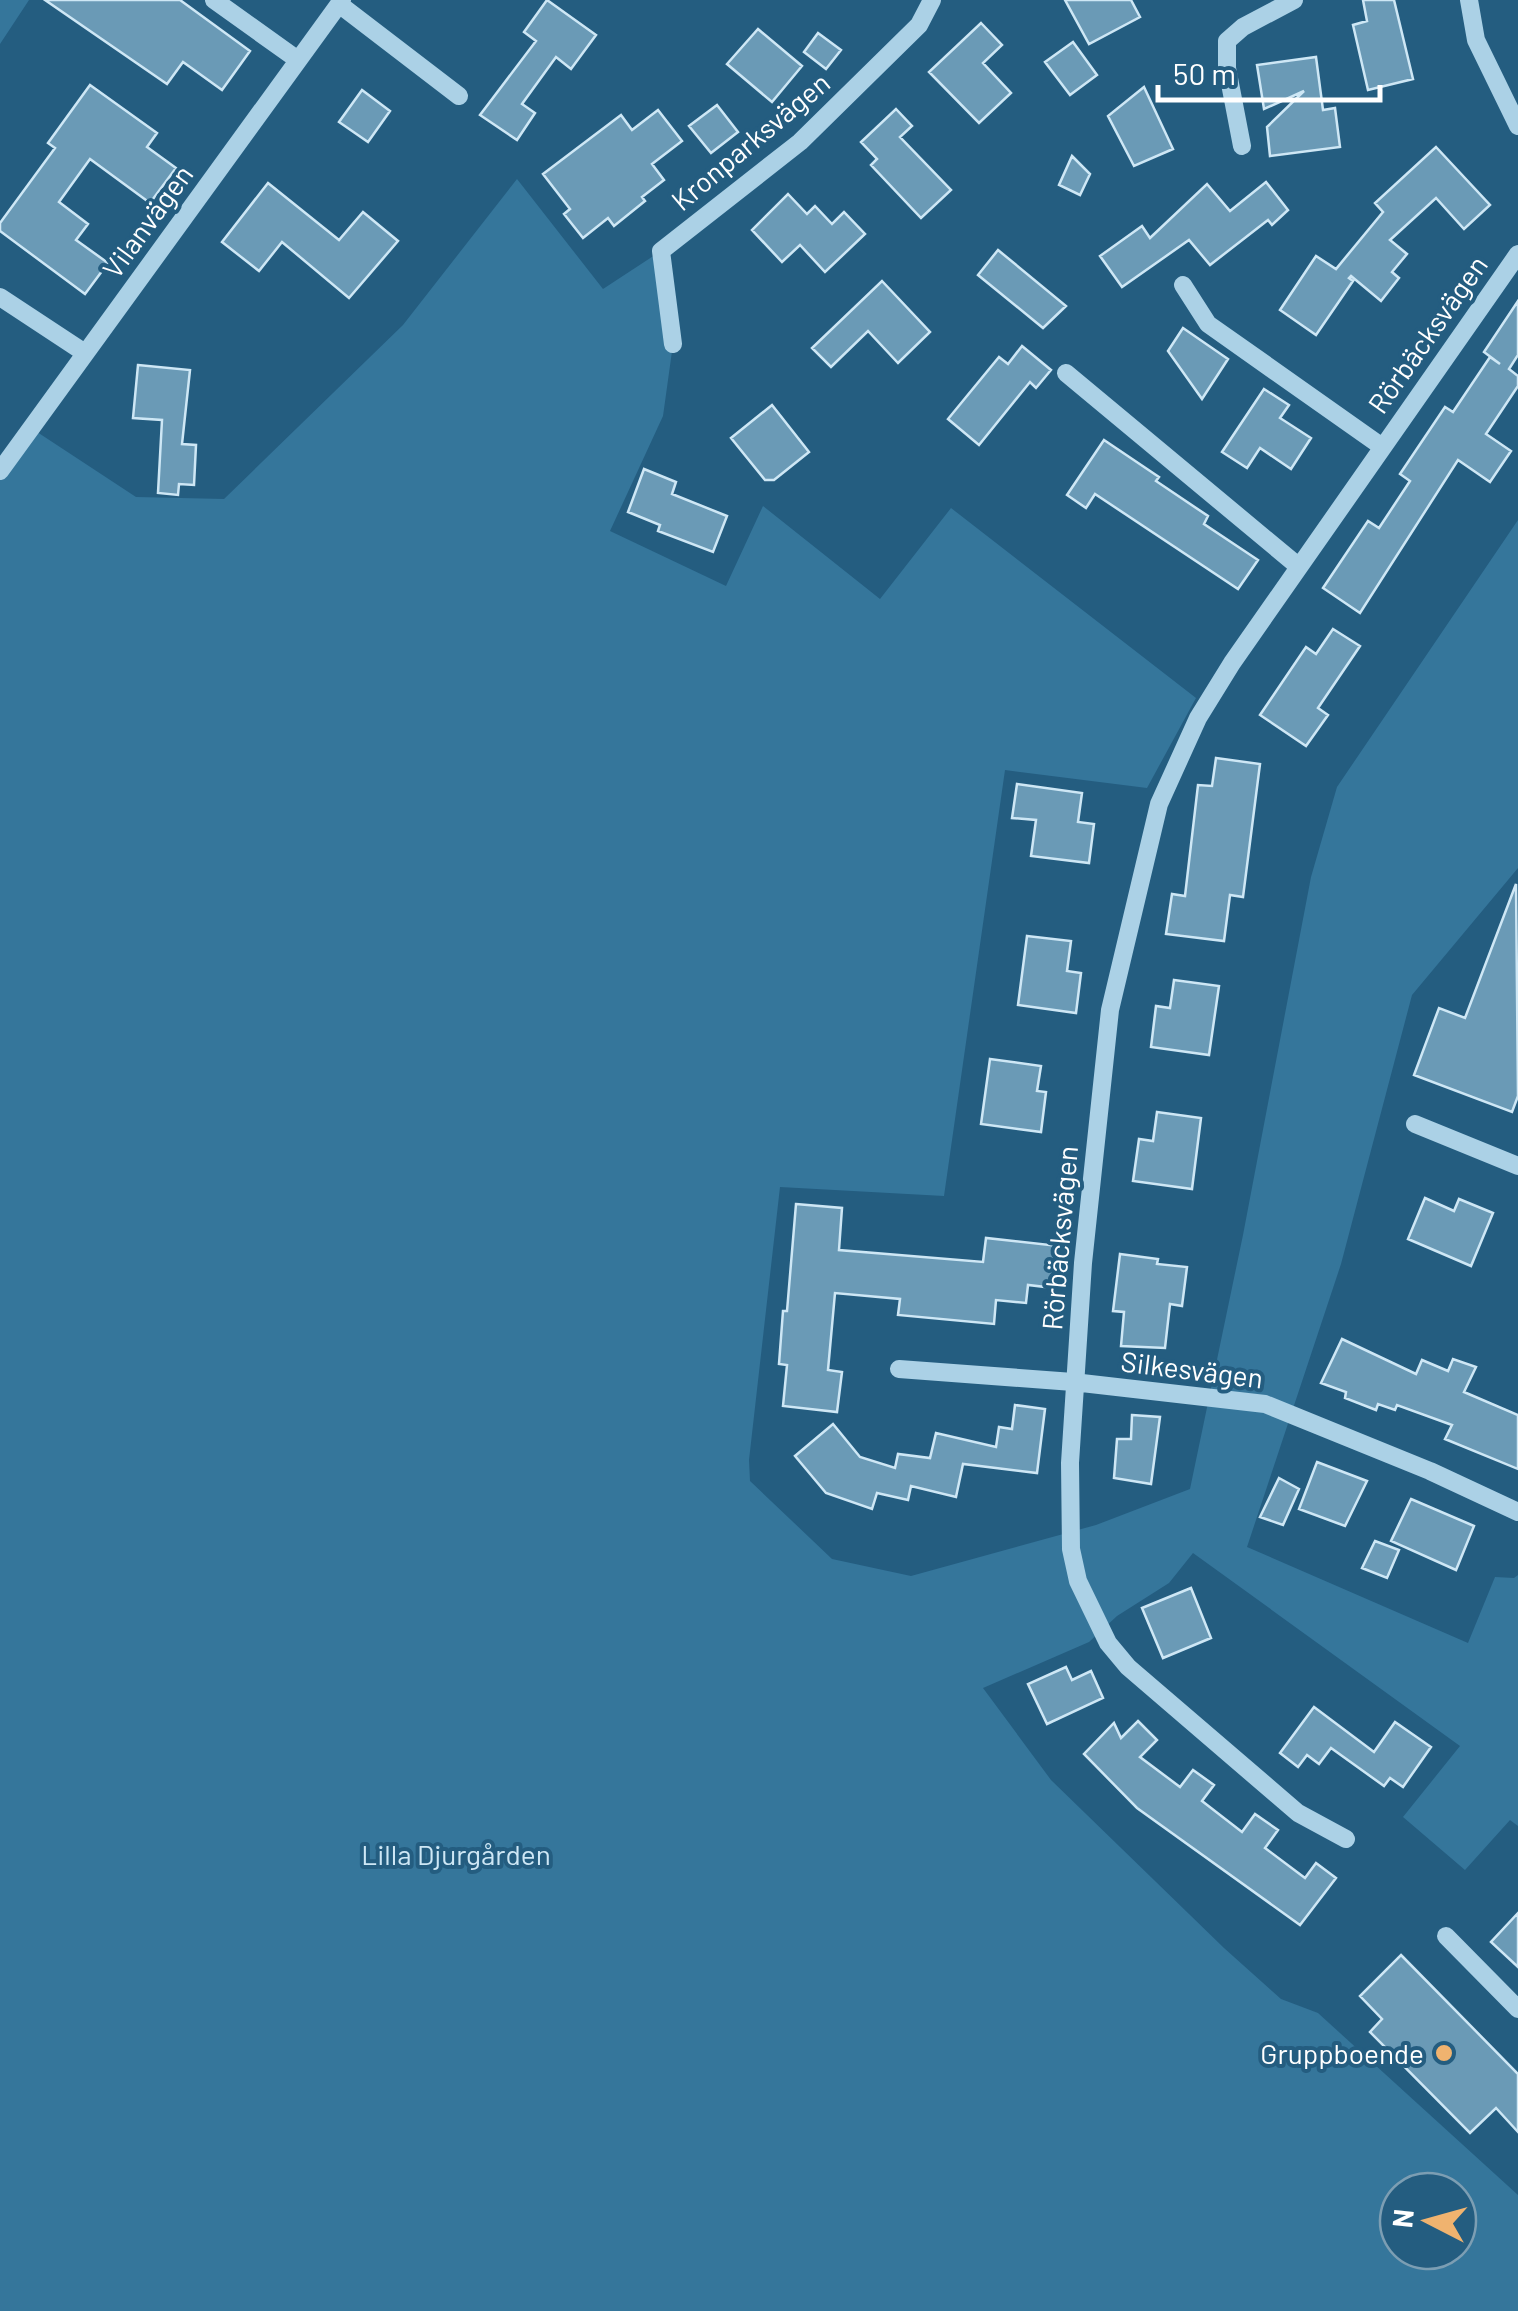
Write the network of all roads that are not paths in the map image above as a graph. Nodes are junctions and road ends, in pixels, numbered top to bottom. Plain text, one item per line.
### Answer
1 (214, 0) edge
2 (932, 0) edge
3 (1294, 0) edge
4 (1468, 0) edge
5 (341, 2) edge
6 (298, 60) junction
7 (458, 96) dead end
8 (1518, 126) edge
9 (1242, 146) dead end
10 (1518, 254) edge
11 (1183, 285) dead end
12 (0, 297) edge
13 (672, 344) dead end
14 (85, 354) junction
15 (1066, 373) dead end
16 (1381, 446) junction
17 (0, 471) edge
18 (1298, 566) junction
19 (1416, 1124) dead end
20 (1518, 1166) edge
21 (899, 1368) dead end
22 (1073, 1382) junction
23 (1518, 1512) edge
24 (1346, 1838) dead end
25 (1446, 1936) dead end
26 (1518, 2010) edge

1 - 6 street
2 - 13 street, Kronparksvägen
3 - 9 street
4 - 8 street
5 - 6 street, Vilanvägen
5 - 7 street, Vilanvägen
6 - 14 street, Vilanvägen
10 - 16 street, Rörbäcksvägen
11 - 16 street, Rörbäcksvägen
12 - 14 street
14 - 17 street, Vilanvägen
15 - 18 street
16 - 18 street, Rörbäcksvägen
18 - 22 street, Rörbäcksvägen
19 - 20 street
21 - 22 street, Silkesvägen
22 - 23 street, Silkesvägen
22 - 24 street, Rörbäcksvägen
25 - 26 street

